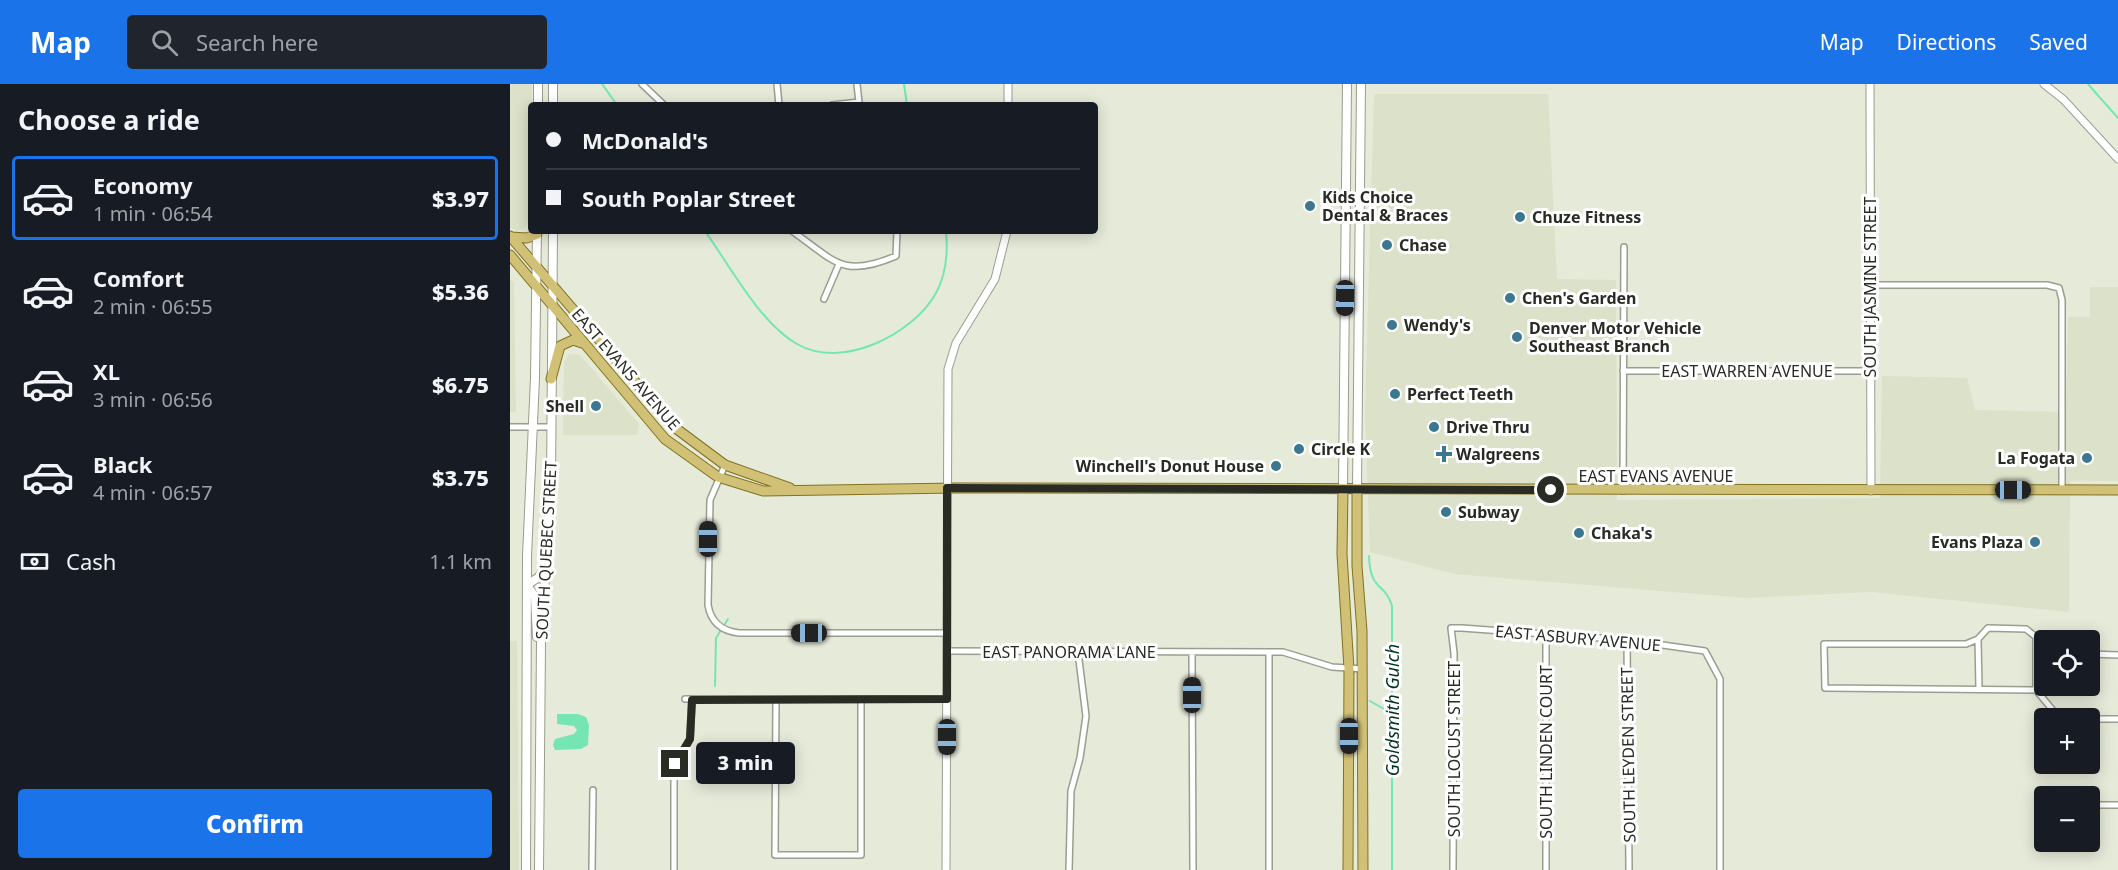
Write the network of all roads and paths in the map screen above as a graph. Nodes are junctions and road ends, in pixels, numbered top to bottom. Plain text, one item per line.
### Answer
1 (538, 84) edge
2 (552, 84) edge
3 (642, 84) edge
4 (655, 84) edge
5 (777, 84) edge
6 (857, 84) edge
7 (1008, 84) edge
8 (1347, 84) edge
9 (1361, 84) edge
10 (1870, 84) edge
11 (2044, 84) edge
12 (649, 90) junction
13 (538, 102) edge
14 (553, 102) edge
15 (661, 102) edge
16 (779, 102) edge
17 (859, 102) edge
18 (1008, 102) edge
19 (2118, 159) edge
20 (533, 234) edge
21 (537, 234) edge
22 (553, 234) edge
23 (796, 234) edge
24 (897, 234) edge
25 (1006, 234) edge
26 (510, 237) edge
27 (1624, 247) dead end
28 (510, 255) edge
29 (839, 264) junction
30 (537, 270) junction
31 (1870, 285) junction
32 (552, 286) junction
33 (537, 288) junction
34 (824, 299) dead end
35 (552, 307) junction
36 (582, 343) junction
37 (1623, 371) junction
38 (1871, 371) junction
39 (551, 379) junction
40 (510, 427) edge
41 (533, 427) junction
42 (552, 427) junction
43 (725, 465) junction
44 (718, 477) junction
45 (947, 488) junction
46 (1343, 489) junction
47 (1357, 489) junction
48 (798, 490) junction
49 (2062, 490) junction
50 (2118, 490) edge
51 (1623, 491) junction
52 (1871, 491) junction
53 (548, 558) junction
54 (527, 585) junction
55 (1451, 628) joint
56 (947, 633) junction
57 (1546, 634) junction
58 (2034, 636) edge
59 (1978, 639) junction
60 (1627, 640) junction
61 (947, 651) junction
62 (1078, 652) junction
63 (1191, 652) junction
64 (1269, 652) junction
65 (2100, 654) edge
66 (2118, 655) edge
67 (541, 658) junction
68 (1349, 669) junction
69 (1363, 669) junction
70 (1979, 689) junction
71 (2034, 690) edge
72 (2041, 696) edge
73 (685, 699) dead end
74 (776, 699) junction
75 (861, 699) junction
76 (947, 699) junction
77 (692, 700) junction
78 (2051, 708) edge
79 (2100, 719) edge
80 (2118, 719) edge
81 (593, 790) dead end
82 (2100, 805) edge
83 (2118, 805) edge
84 (526, 870) edge
85 (539, 870) edge
86 (592, 870) edge
87 (674, 870) edge
88 (946, 870) edge
89 (1069, 870) edge
90 (1193, 870) edge
91 (1269, 870) edge
92 (1348, 870) edge
93 (1363, 870) edge
94 (1453, 870) edge
95 (1546, 870) edge
96 (1629, 870) edge
97 (1720, 870) edge

1 - 13 main road
2 - 14 main road
3 - 12 street
4 - 12 street
5 - 16 street
6 - 17 street
7 - 18 street
8 - 46 main road
9 - 47 main road
10 - 31 street, SOUTH JASMINE STREET
11 - 19 street
12 - 15 street
20 - 26 main road
21 - 30 main road, SOUTH QUEBEC STREET
22 - 32 main road, SOUTH QUEBEC STREET
23 - 29 street
24 - 29 street
25 - 45 street
26 - 30 main road, EAST EVANS AVENUE
27 - 37 street
28 - 33 main road, EAST EVANS AVENUE
29 - 34 street
30 - 32 main road, EAST EVANS AVENUE
30 - 33 main road, SOUTH QUEBEC STREET
31 - 38 street, SOUTH JASMINE STREET
31 - 49 street
32 - 35 main road, SOUTH QUEBEC STREET
32 - 43 main road, EAST EVANS AVENUE
33 - 35 main road, EAST EVANS AVENUE
33 - 41 main road, SOUTH QUEBEC STREET
35 - 36 main road, EAST EVANS AVENUE
35 - 39 main road, SOUTH QUEBEC STREET
36 - 39 main road
36 - 44 main road, EAST EVANS AVENUE
37 - 38 street, EAST WARREN AVENUE
37 - 51 street
38 - 52 street, SOUTH JASMINE STREET
39 - 42 main road, SOUTH QUEBEC STREET
40 - 41 street
41 - 42 street
41 - 54 main road, SOUTH QUEBEC STREET
42 - 53 main road, SOUTH QUEBEC STREET
43 - 44 street
43 - 48 main road, EAST EVANS AVENUE
44 - 48 main road, EAST EVANS AVENUE
44 - 56 street
45 - 46 main road, EAST EVANS AVENUE
45 - 48 main road, EAST EVANS AVENUE
45 - 56 street
46 - 47 main road, EAST EVANS AVENUE
46 - 68 main road
47 - 51 main road, EAST EVANS AVENUE
47 - 69 main road
49 - 50 main road, EAST EVANS AVENUE
49 - 52 main road, EAST EVANS AVENUE
51 - 52 main road, EAST EVANS AVENUE
53 - 54 main road
53 - 67 main road, SOUTH QUEBEC STREET
54 - 67 main road
54 - 84 main road, SOUTH QUEBEC STREET
55 - 57 street, EAST ASBURY AVENUE
55 - 94 street, SOUTH LOCUST STREET
56 - 61 street
57 - 60 street, EAST ASBURY AVENUE
57 - 95 street, SOUTH LINDEN COURT
58 - 59 street
59 - 70 street
59 - 70 street
60 - 96 street, SOUTH LEYDEN STREET
60 - 97 street, EAST ASBURY AVENUE
61 - 62 street, EAST PANORAMA LANE
61 - 76 street
62 - 63 street, EAST PANORAMA LANE
62 - 89 street
63 - 64 street
63 - 90 street
64 - 68 street
64 - 91 street
65 - 66 street
67 - 85 main road, SOUTH QUEBEC STREET
68 - 69 street
68 - 92 main road
69 - 93 main road
70 - 71 street
72 - 78 street
73 - 77 street
74 - 75 street
74 - 75 street
74 - 77 street
75 - 76 street
76 - 88 street
77 - 87 street
79 - 80 street
81 - 86 street
82 - 83 street

